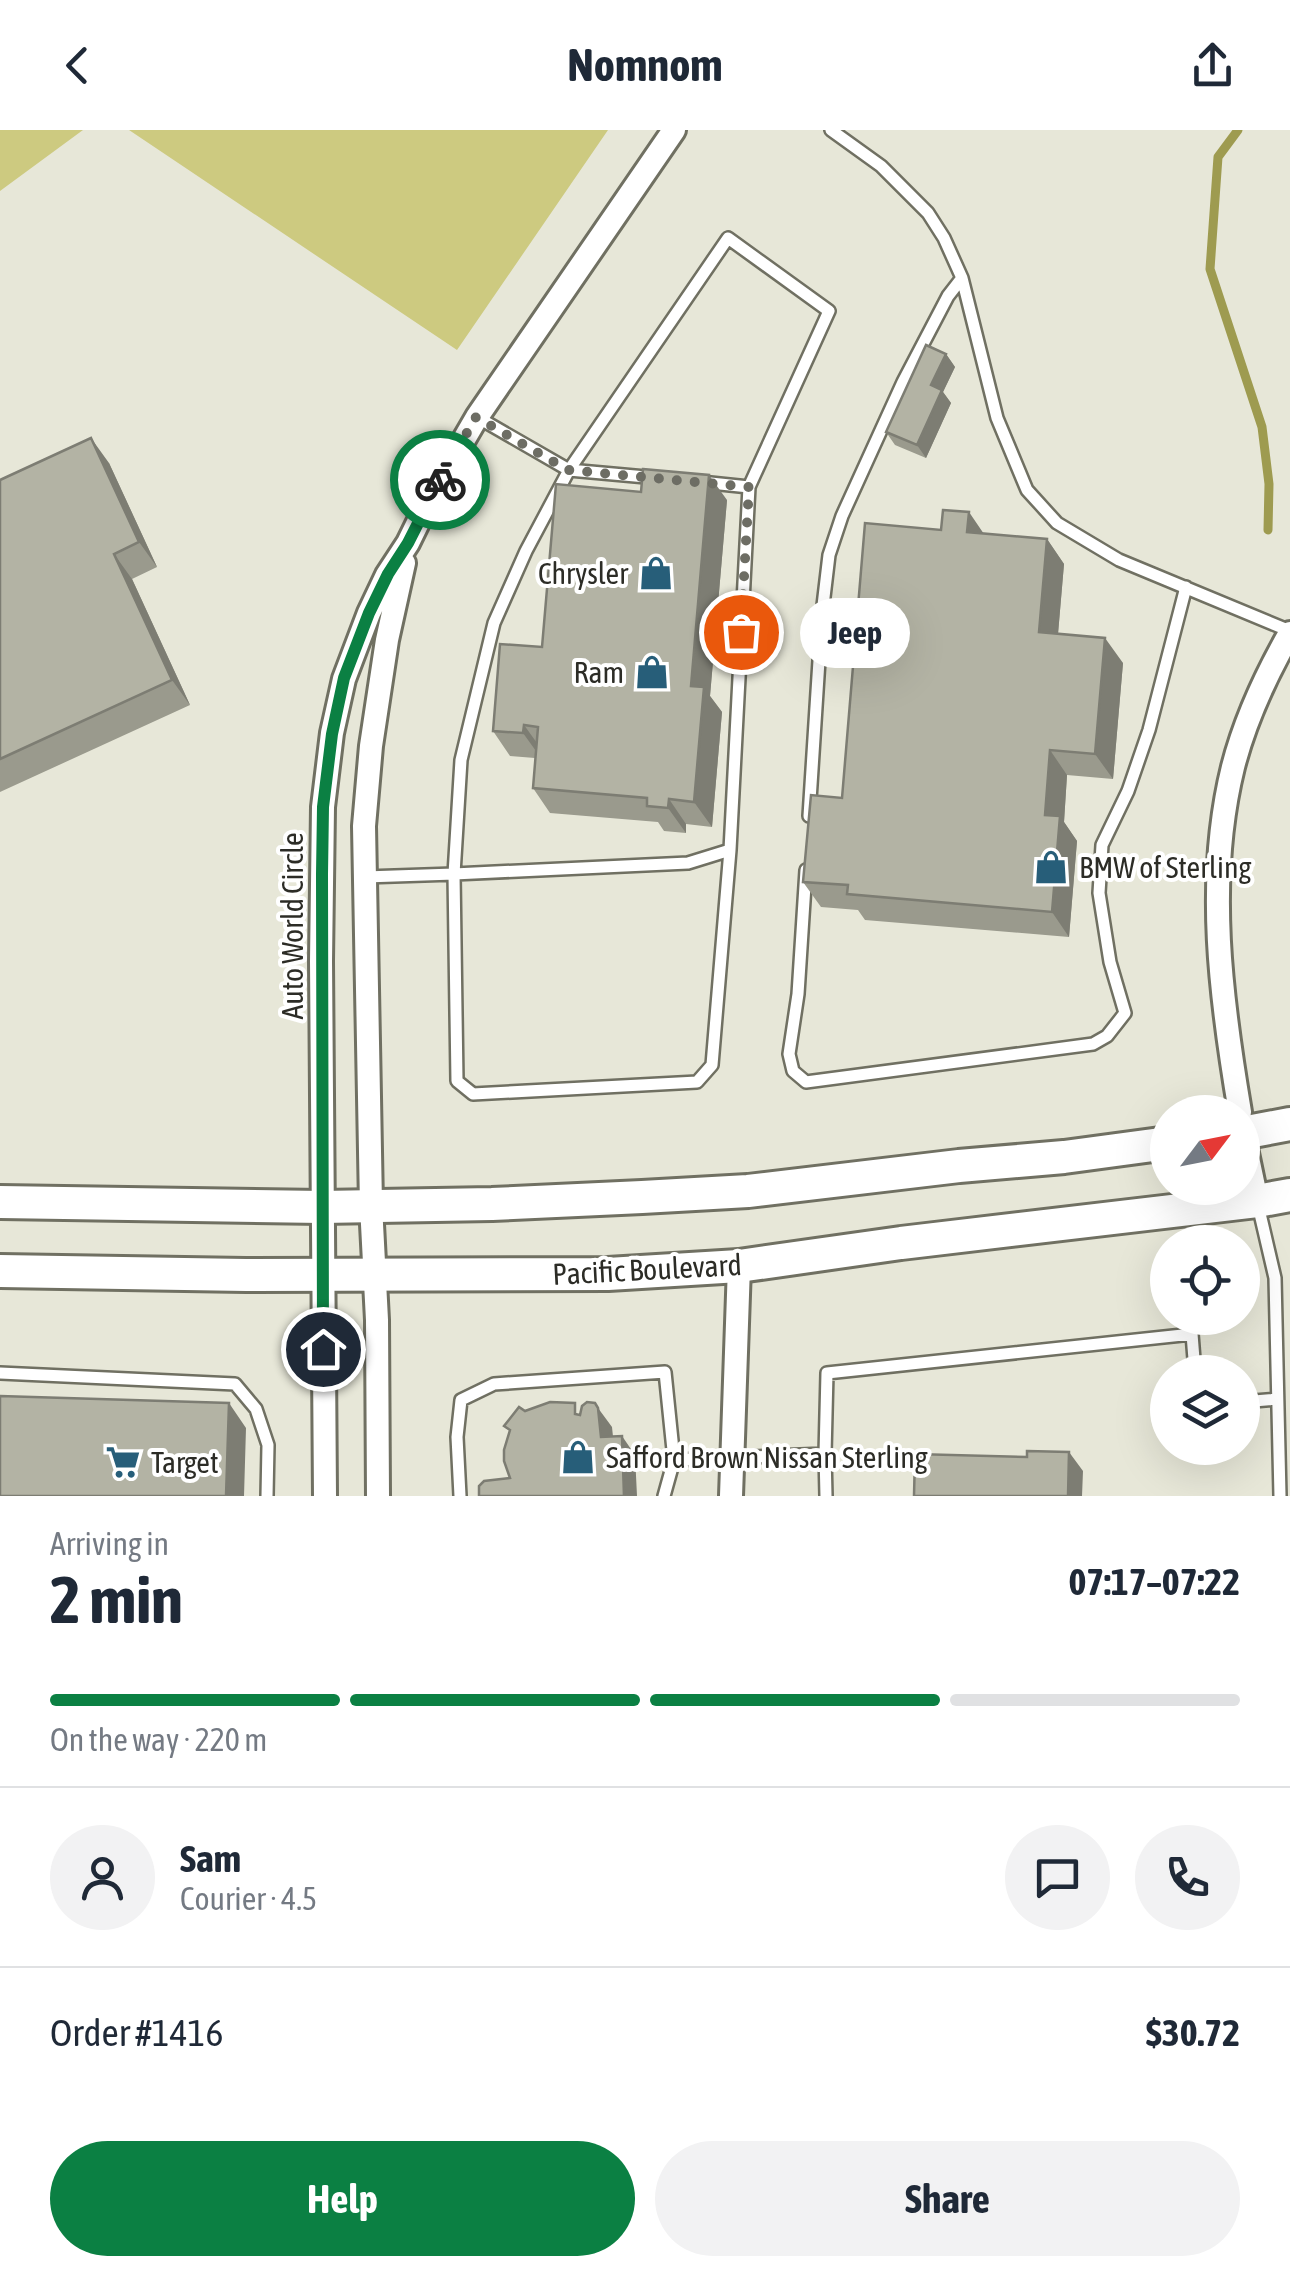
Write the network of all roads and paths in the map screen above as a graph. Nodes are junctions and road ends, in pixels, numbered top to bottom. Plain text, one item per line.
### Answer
1 (674, 130) edge
2 (831, 130) edge
3 (962, 278) junction
4 (476, 417) junction
5 (568, 470) junction
6 (677, 480) edge
7 (695, 482) edge
8 (749, 487) junction
9 (408, 543) junction
10 (1186, 587) junction
11 (1290, 632) edge
12 (809, 823) edge
13 (730, 850) junction
14 (806, 861) edge
15 (454, 874) junction
16 (364, 877) junction
17 (1238, 1095) edge
18 (1290, 1124) edge
19 (1260, 1129) edge
20 (1150, 1145) edge
21 (1290, 1195) edge
22 (1260, 1200) edge
23 (0, 1202) edge
24 (1223, 1205) edge
25 (1258, 1205) edge
26 (370, 1206) junction
27 (322, 1207) junction
28 (738, 1266) junction
29 (0, 1271) edge
30 (374, 1274) junction
31 (322, 1275) junction
32 (1194, 1355) edge
33 (0, 1373) edge
34 (1276, 1375) junction
35 (1290, 1375) edge
36 (1277, 1399) junction
37 (1260, 1400) edge
38 (824, 1454) junction
39 (732, 1458) junction
40 (674, 1460) junction
41 (267, 1496) edge
42 (326, 1496) edge
43 (378, 1496) edge
44 (460, 1496) edge
45 (664, 1496) edge
46 (731, 1496) edge
47 (826, 1496) edge
48 (1280, 1496) edge

1 - 4 street, Auto World Circle
2 - 3 lane
3 - 10 lane
3 - 12 lane
4 - 5 lane
4 - 9 street, Auto World Circle
5 - 6 lane
5 - 8 lane
5 - 15 lane
7 - 8 lane
8 - 13 lane
9 - 16 street, Auto World Circle
9 - 27 street, Auto World Circle
10 - 11 lane
10 - 14 lane
11 - 17 street
13 - 15 lane
13 - 15 lane
15 - 16 lane
16 - 26 street, Auto World Circle
18 - 19 main road
20 - 26 main road
21 - 22 main road, Pacific Boulevard
23 - 27 main road
24 - 28 main road, Pacific Boulevard
25 - 34 lane
26 - 27 main road
26 - 30 street, Auto World Circle
27 - 31 street, Auto World Circle
28 - 30 main road, Pacific Boulevard
28 - 39 street
29 - 31 main road, Pacific Boulevard
30 - 31 main road, Pacific Boulevard
30 - 43 street, Auto World Circle
31 - 42 street, Auto World Circle
32 - 38 lane
33 - 41 lane
34 - 35 lane
34 - 36 lane
36 - 37 lane
36 - 48 lane
38 - 39 lane
38 - 47 lane
39 - 40 lane
39 - 46 street
40 - 44 lane
40 - 45 lane

